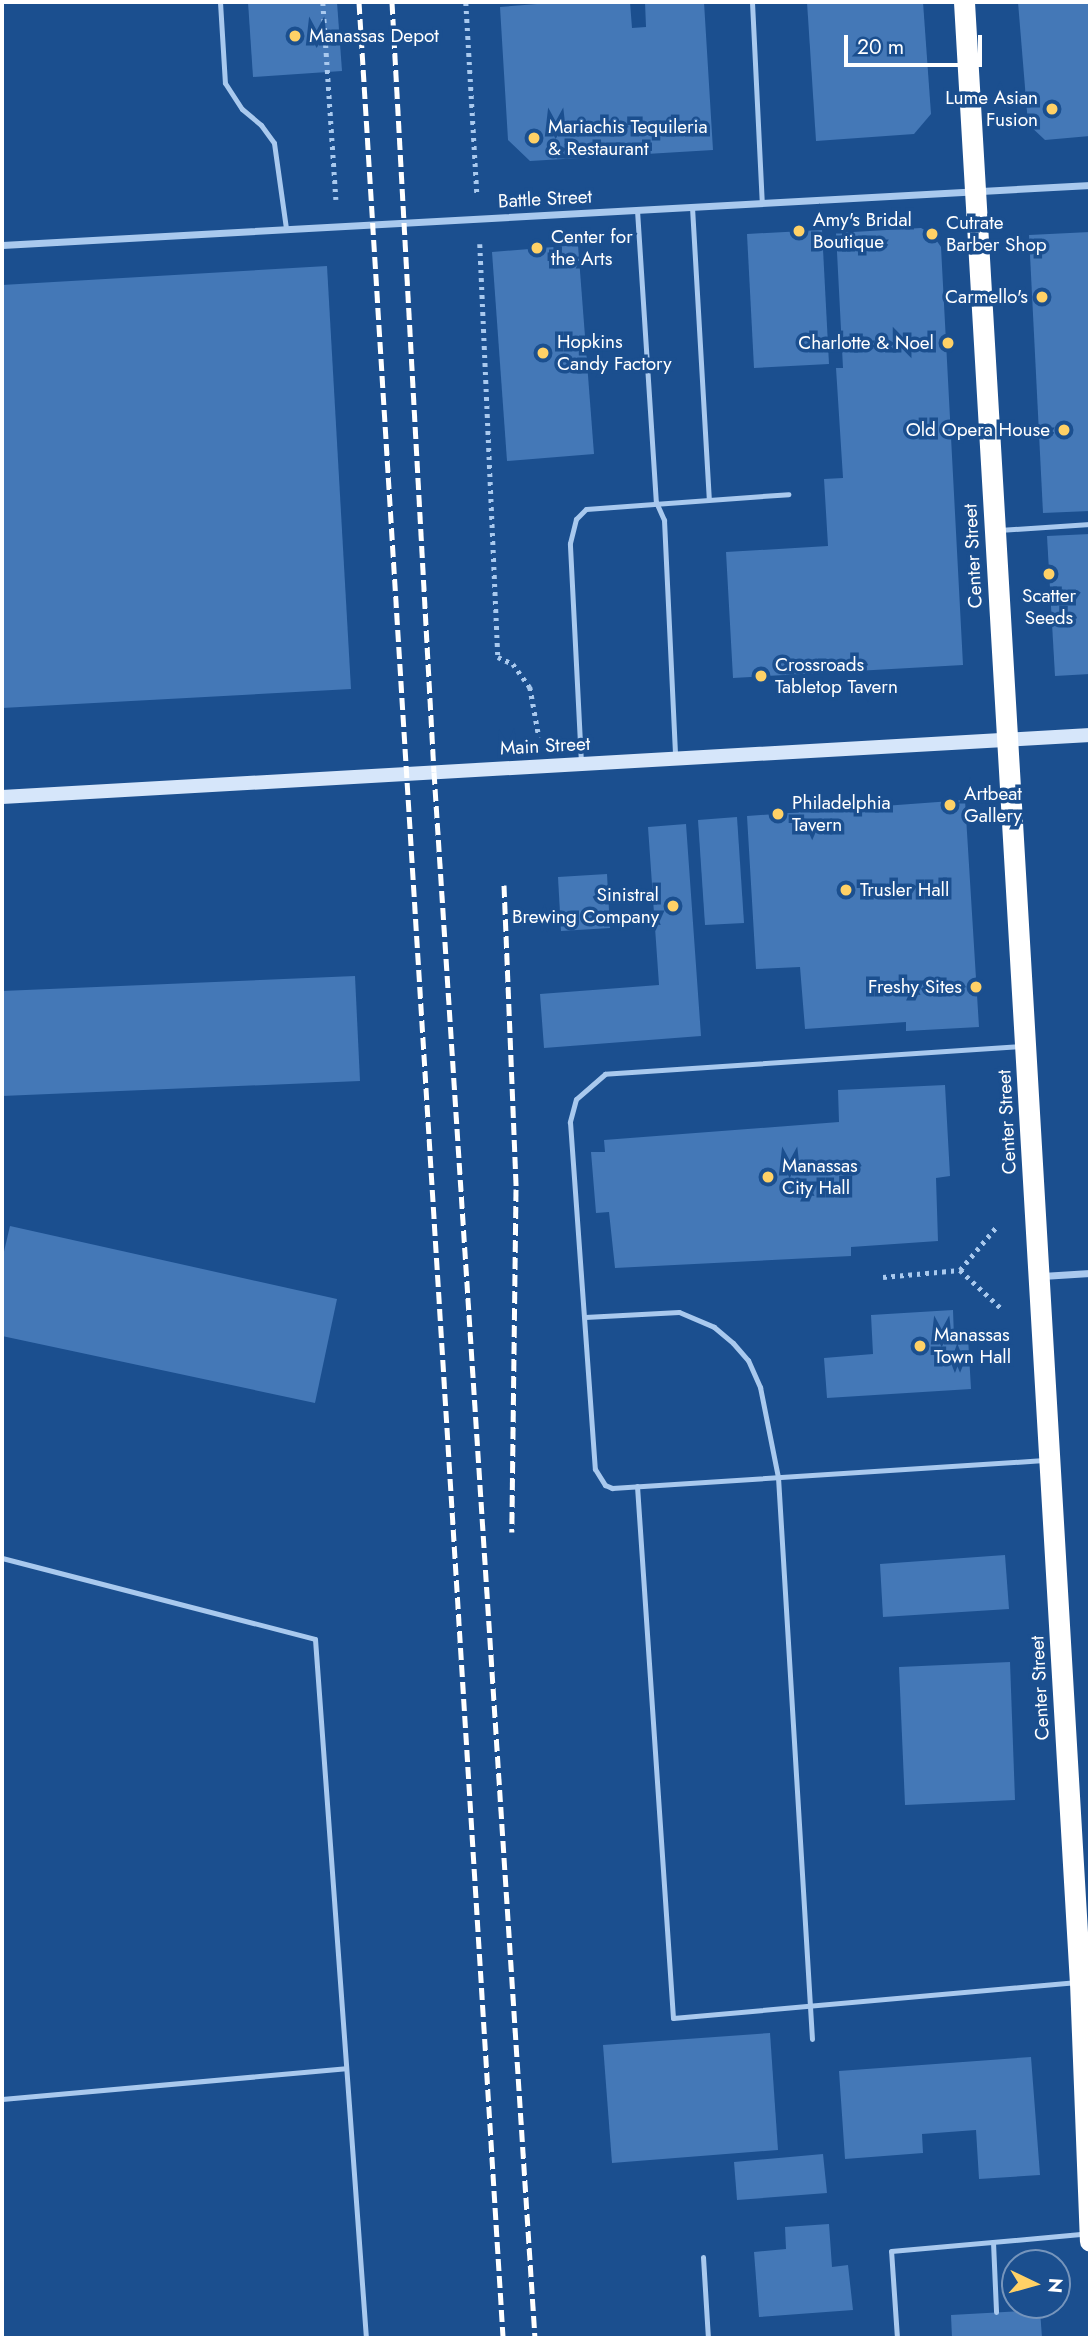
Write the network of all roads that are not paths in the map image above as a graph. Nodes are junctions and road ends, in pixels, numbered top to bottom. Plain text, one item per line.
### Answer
1 (220, 2) edge
2 (752, 2) edge
3 (964, 2) edge
4 (1090, 185) edge
5 (975, 191) junction
6 (762, 203) junction
7 (692, 207) junction
8 (637, 210) junction
9 (286, 228) junction
10 (2, 245) edge
11 (788, 494) dead end
12 (709, 499) junction
13 (656, 502) junction
14 (1090, 524) edge
15 (995, 530) junction
16 (1090, 735) edge
17 (1007, 738) junction
18 (675, 758) junction
19 (581, 763) junction
20 (2, 797) edge
21 (1025, 1046) junction
22 (1090, 1273) edge
23 (1038, 1276) junction
24 (585, 1317) junction
25 (1049, 1459) junction
26 (778, 1477) junction
27 (637, 1486) junction
28 (2, 1558) edge
29 (1080, 1982) junction
30 (810, 2007) junction
31 (812, 2039) dead end
32 (346, 2068) junction
33 (2, 2099) edge
34 (1090, 2234) edge
35 (1090, 2241) edge
36 (993, 2242) junction
37 (703, 2257) dead end
38 (996, 2312) dead end
39 (366, 2338) edge
40 (708, 2338) edge
41 (897, 2338) edge

1 - 9 lane
2 - 6 lane
3 - 5 highway, Center Street
4 - 5 street, Battle Street
5 - 6 street, Battle Street
5 - 15 highway, Center Street
6 - 7 street, Battle Street
7 - 8 street, Battle Street
7 - 12 lane
8 - 9 street, Battle Street
8 - 13 lane
9 - 10 street, Battle Street
11 - 12 lane
12 - 13 lane
13 - 18 lane
13 - 19 lane
14 - 15 lane
15 - 17 highway, Center Street
16 - 17 street, Main Street
17 - 18 street, Main Street
17 - 21 highway, Center Street
18 - 19 street, Main Street
19 - 20 street, Main Street
21 - 23 highway, Center Street
21 - 24 lane
22 - 23 street
23 - 25 highway, Center Street
24 - 26 lane
24 - 27 lane
25 - 26 lane
25 - 29 highway, Center Street
26 - 27 lane
26 - 30 lane
27 - 30 lane
28 - 32 lane
29 - 30 lane
29 - 34 highway, Center Street
30 - 31 lane
32 - 33 lane
32 - 39 lane
34 - 35 highway, Center Street
34 - 36 lane
36 - 38 lane
36 - 41 lane
37 - 40 lane

